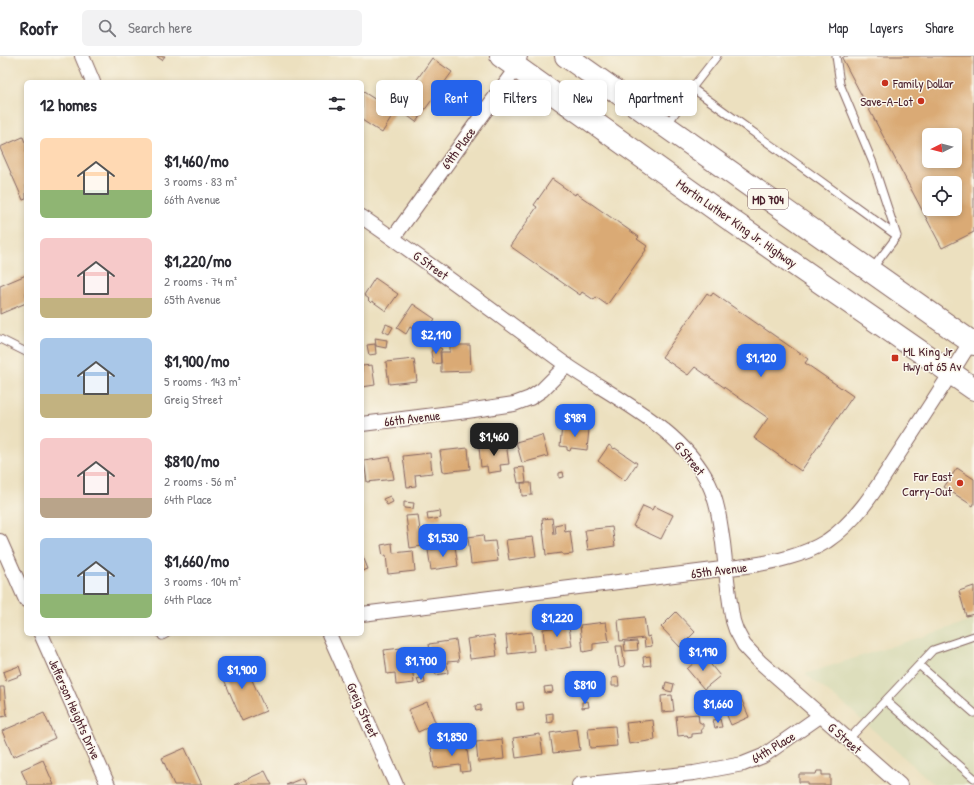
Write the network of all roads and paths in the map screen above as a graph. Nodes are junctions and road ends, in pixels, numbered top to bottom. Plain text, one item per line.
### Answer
1 (82, 56) edge
2 (566, 56) edge
3 (717, 56) edge
4 (836, 56) edge
5 (513, 60) edge
6 (92, 80) edge
7 (697, 82) edge
8 (697, 92) edge
9 (673, 116) edge
10 (666, 127) junction
11 (364, 218) edge
12 (897, 236) junction
13 (393, 238) junction
14 (871, 271) junction
15 (0, 339) edge
16 (972, 342) edge
17 (24, 351) edge
18 (567, 365) junction
19 (951, 373) junction
20 (974, 389) edge
21 (364, 424) edge
22 (0, 540) edge
23 (726, 569) junction
24 (24, 595) edge
25 (364, 614) edge
26 (42, 636) edge
27 (330, 636) edge
28 (974, 636) edge
29 (919, 665) junction
30 (886, 701) junction
31 (974, 713) edge
32 (820, 716) junction
33 (848, 740) junction
34 (974, 778) edge
35 (108, 785) edge
36 (396, 785) edge
37 (579, 785) edge
38 (900, 785) edge

1 - 6 street
2 - 10 main road, MD 704
3 - 7 lane
4 - 12 lane
5 - 13 street, 69th Place
5 - 19 main road, Martin Luther King Jr. Highway / MD 704
8 - 12 lane
9 - 10 lane
10 - 14 main road, MD 704
11 - 13 street, G Street
12 - 14 lane
13 - 18 street, G Street
14 - 16 main road, MD 704
15 - 17 lane
16 - 19 street, 65th Avenue
18 - 21 street, 66th Avenue
18 - 23 street, G Street
19 - 20 main road, Martin Luther King Jr. Highway / MD 704
19 - 23 street, 65th Avenue
22 - 24 street
23 - 25 street, 65th Avenue
23 - 32 street, G Street
26 - 35 street, Jefferson Heights Drive
27 - 36 street, Greig Street
28 - 29 lane
29 - 30 lane
29 - 31 lane
30 - 33 lane
30 - 34 lane
32 - 33 street, G Street
32 - 37 street, 64th Place
33 - 38 street, G Street

